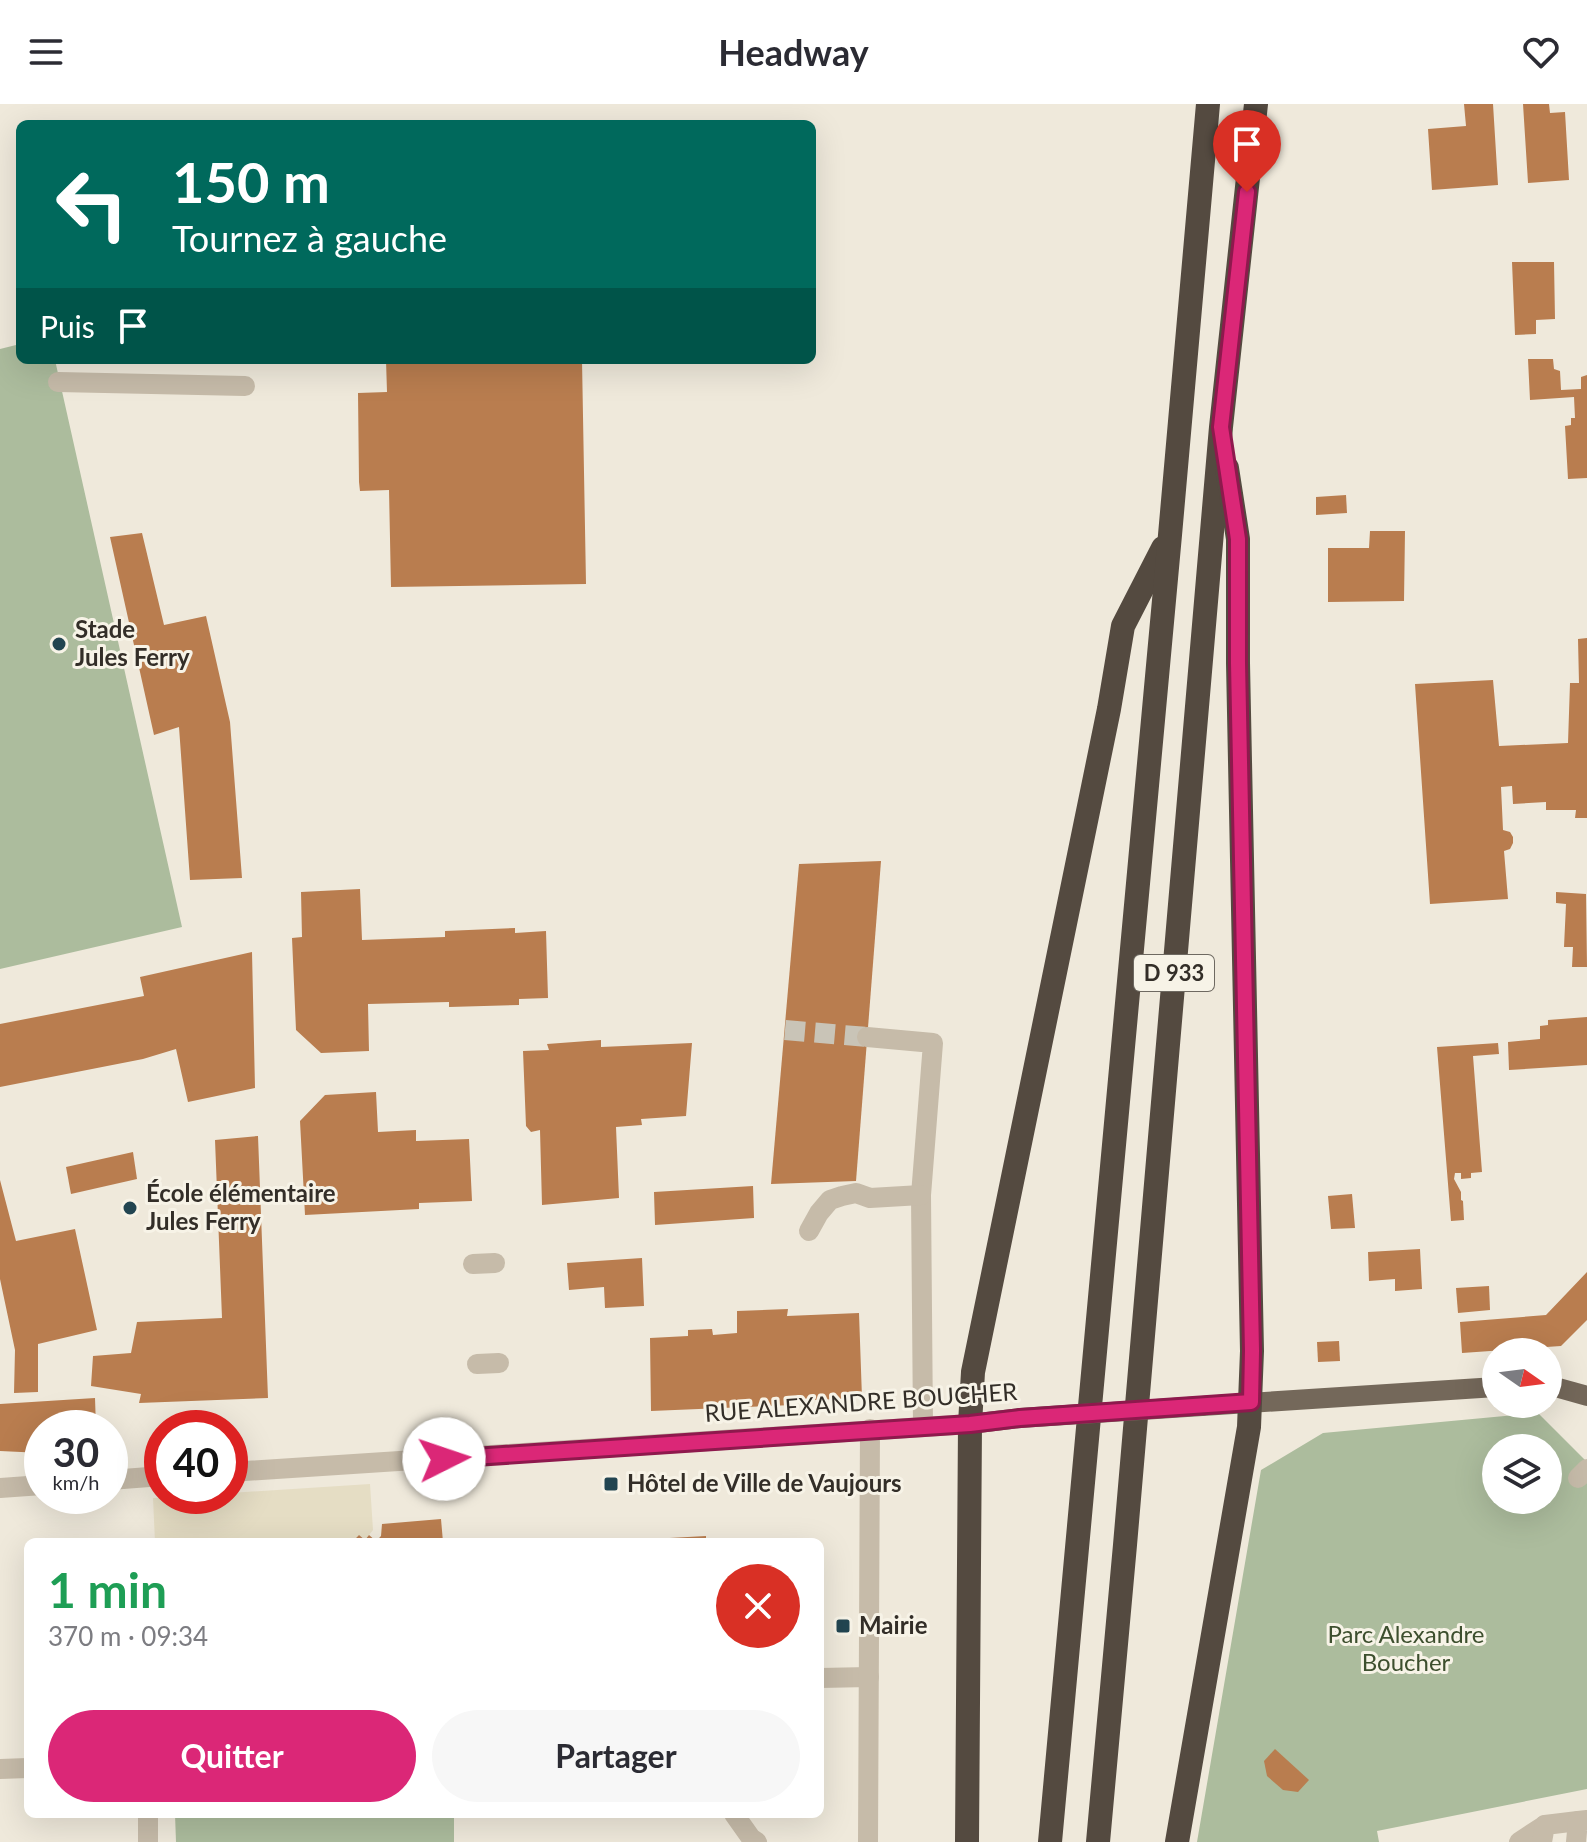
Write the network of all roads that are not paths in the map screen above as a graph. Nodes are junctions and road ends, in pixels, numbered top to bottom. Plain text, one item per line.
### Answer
1 (1208, 104) edge
2 (1256, 104) edge
3 (58, 382) dead end
4 (245, 386) dead end
5 (1221, 427) junction
6 (1170, 535) junction
7 (867, 1037) tunnel mouth
8 (921, 1195) junction
9 (809, 1231) dead end
10 (495, 1263) dead end
11 (473, 1264) dead end
12 (499, 1363) dead end
13 (477, 1364) dead end
14 (1587, 1382) edge
15 (1562, 1384) edge
16 (1482, 1388) edge
17 (1562, 1389) edge
18 (1587, 1396) edge
19 (1251, 1402) junction
20 (970, 1424) junction
21 (923, 1426) junction
22 (870, 1429) junction
23 (248, 1471) edge
24 (24, 1486) edge
25 (0, 1488) edge
26 (869, 1677) junction
27 (824, 1678) edge
28 (24, 1768) edge
29 (0, 1769) edge
30 (148, 1818) edge
31 (737, 1818) edge
32 (1580, 1828) edge
33 (1543, 1834) edge
34 (148, 1842) edge
35 (757, 1842) edge
36 (868, 1842) edge
37 (967, 1842) edge
38 (1050, 1842) edge
39 (1098, 1842) edge
40 (1177, 1842) edge
41 (1519, 1842) edge

1 - 6 highway, D 933
2 - 5 highway, D 933
3 - 4 street
5 - 19 highway
5 - 39 highway, D 933
6 - 20 highway
6 - 38 highway, D 933
7 - 8 street
8 - 9 street
8 - 21 street
10 - 11 street
12 - 13 street
14 - 15 main road
16 - 19 main road, RUE ALEXANDRE BOUCHER
17 - 18 main road
19 - 20 main road, RUE ALEXANDRE BOUCHER, bridge
19 - 40 highway
20 - 21 street, RUE ALEXANDRE BOUCHER
20 - 37 highway
21 - 22 street, RUE ALEXANDRE BOUCHER
22 - 23 street, RUE ALEXANDRE BOUCHER
22 - 26 street
24 - 25 street
26 - 27 street
26 - 36 street
28 - 29 street
30 - 34 street
31 - 35 street
32 - 33 street
33 - 41 street

